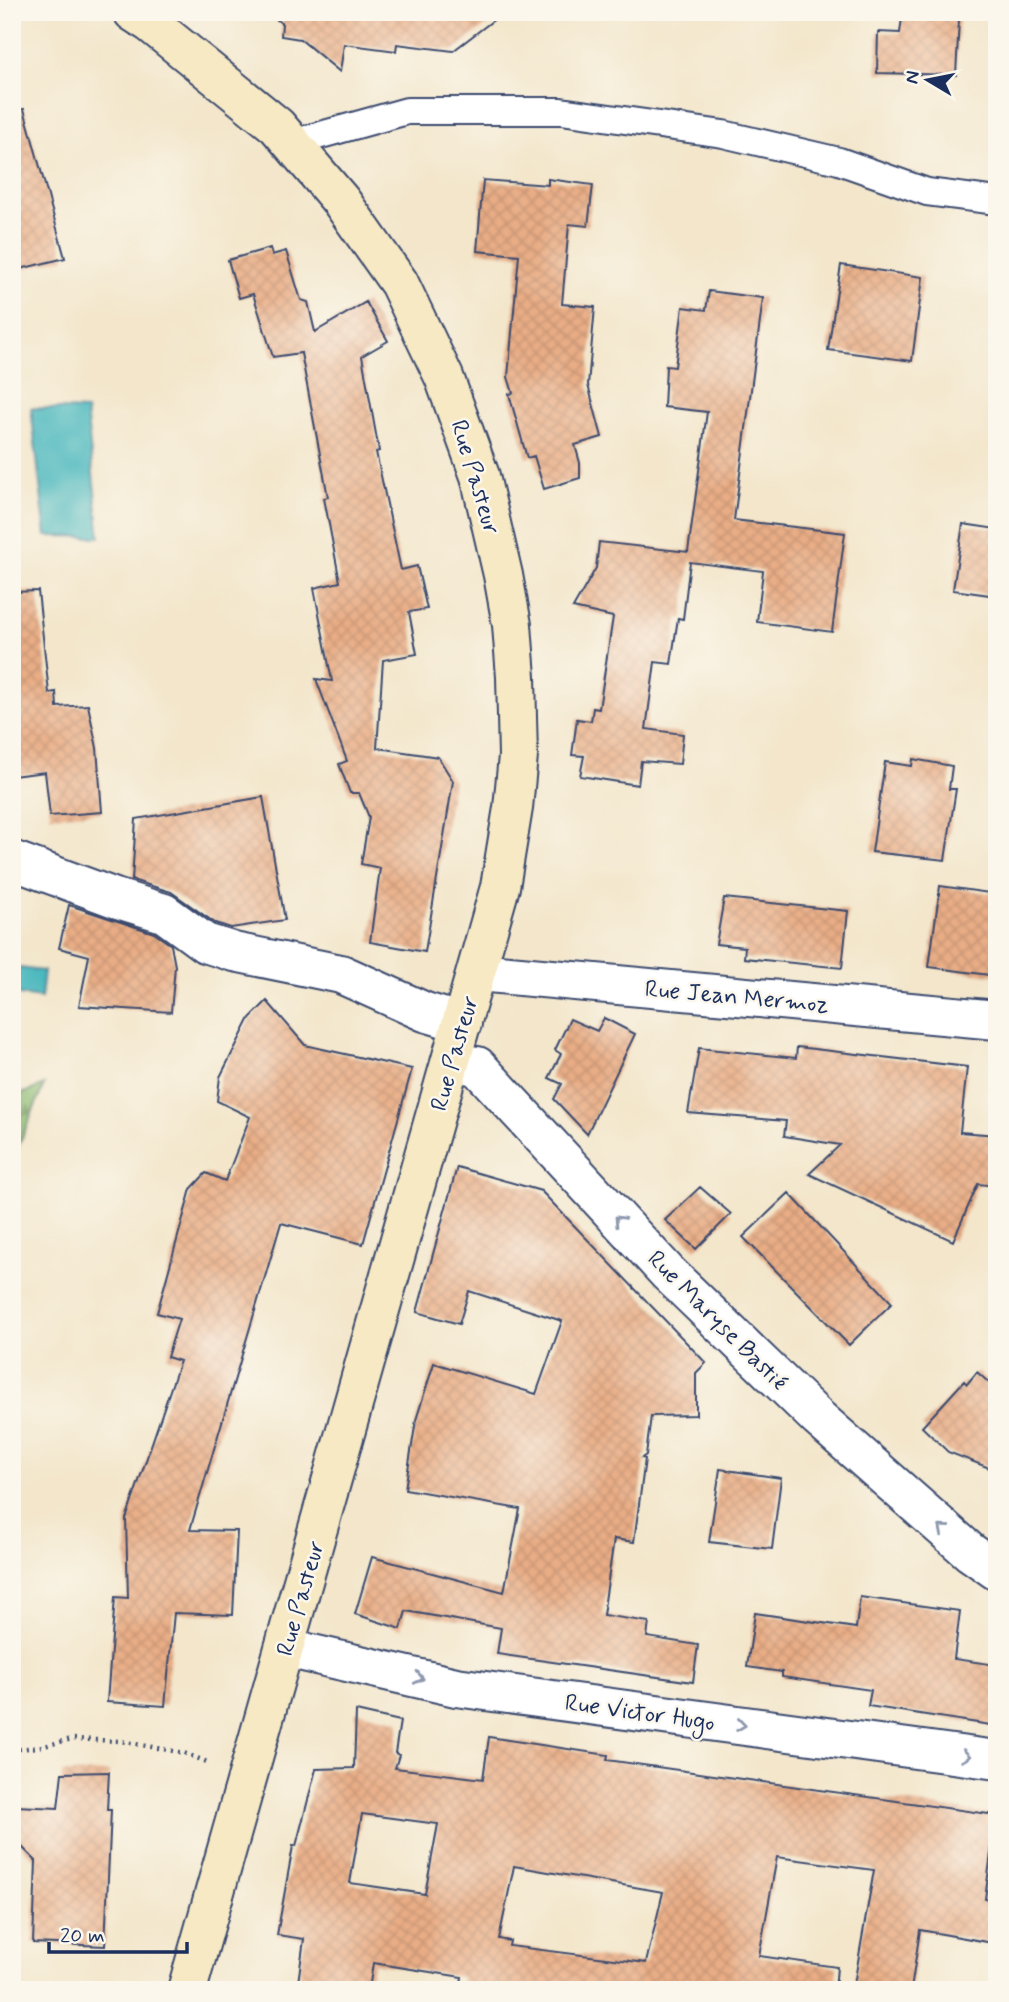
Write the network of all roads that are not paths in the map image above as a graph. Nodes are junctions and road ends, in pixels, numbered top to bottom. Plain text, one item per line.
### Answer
1 (133, 12) edge
2 (292, 143) junction
3 (997, 201) edge
4 (12, 860) edge
5 (477, 972) junction
6 (997, 1020) edge
7 (462, 1023) junction
8 (452, 1062) junction
9 (997, 1571) edge
10 (286, 1648) junction
11 (997, 1760) edge
12 (187, 1990) edge

1 - 2 street, Rue Pasteur
2 - 3 lane
2 - 5 street, Rue Pasteur
4 - 7 street
5 - 6 street, Rue Jean Mermoz
5 - 7 street, Rue Pasteur
7 - 8 street, Rue Pasteur
9 -> 8 street, Rue Maryse Bastié
8 - 10 street, Rue Pasteur
10 -> 11 street, Rue Victor Hugo
10 - 12 street, Rue Pasteur

